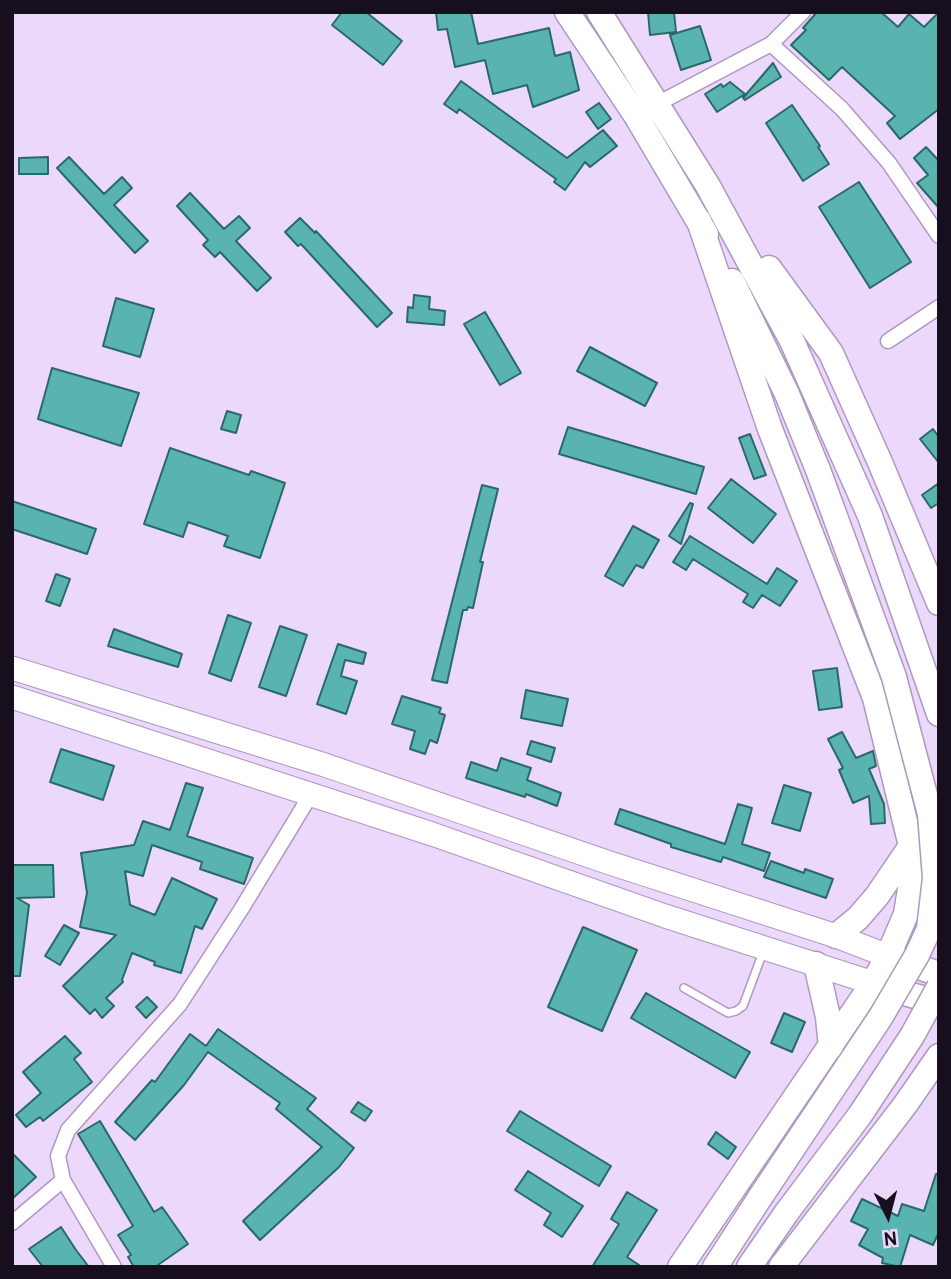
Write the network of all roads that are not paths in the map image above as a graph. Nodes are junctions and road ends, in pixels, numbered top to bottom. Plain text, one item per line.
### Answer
1 (567, 12) edge
2 (599, 12) edge
3 (803, 12) edge
4 (771, 44) junction
5 (657, 104) junction
6 (708, 186) junction
7 (699, 221) junction
8 (939, 236) edge
9 (939, 307) edge
10 (888, 341) dead end
11 (939, 603) edge
12 (12, 668) edge
13 (12, 697) edge
14 (939, 714) edge
15 (310, 796) junction
16 (911, 846) junction
17 (835, 936) junction
18 (765, 948) junction
19 (888, 956) junction
20 (816, 964) junction
21 (939, 974) edge
22 (873, 983) junction
23 (939, 987) edge
24 (684, 988) dead end
25 (939, 1003) edge
26 (831, 1047) junction
27 (939, 1056) edge
28 (939, 1075) edge
29 (905, 1105) junction
30 (63, 1180) junction
31 (12, 1223) edge
32 (114, 1267) edge
33 (680, 1267) edge
34 (715, 1267) edge
35 (749, 1267) edge
36 (781, 1267) edge

1 - 7 highway
2 - 5 highway
3 - 4 street
4 - 5 street
4 - 8 street
5 - 6 highway
6 - 11 highway
6 - 14 highway
7 - 16 highway
7 - 34 highway, bridge
9 - 10 street
12 - 17 main road
13 - 15 main road
15 - 18 main road
15 - 30 street
16 - 17 highway
16 - 19 highway
17 - 19 main road
18 - 20 main road
18 - 24 lane
19 - 21 highway
19 - 22 highway
20 - 22 main road
20 - 26 highway
22 - 25 highway
22 - 26 highway
23 - 35 highway, bridge
26 - 33 highway
27 - 29 highway
28 - 29 highway
29 - 36 highway
30 - 31 street
30 - 32 street

